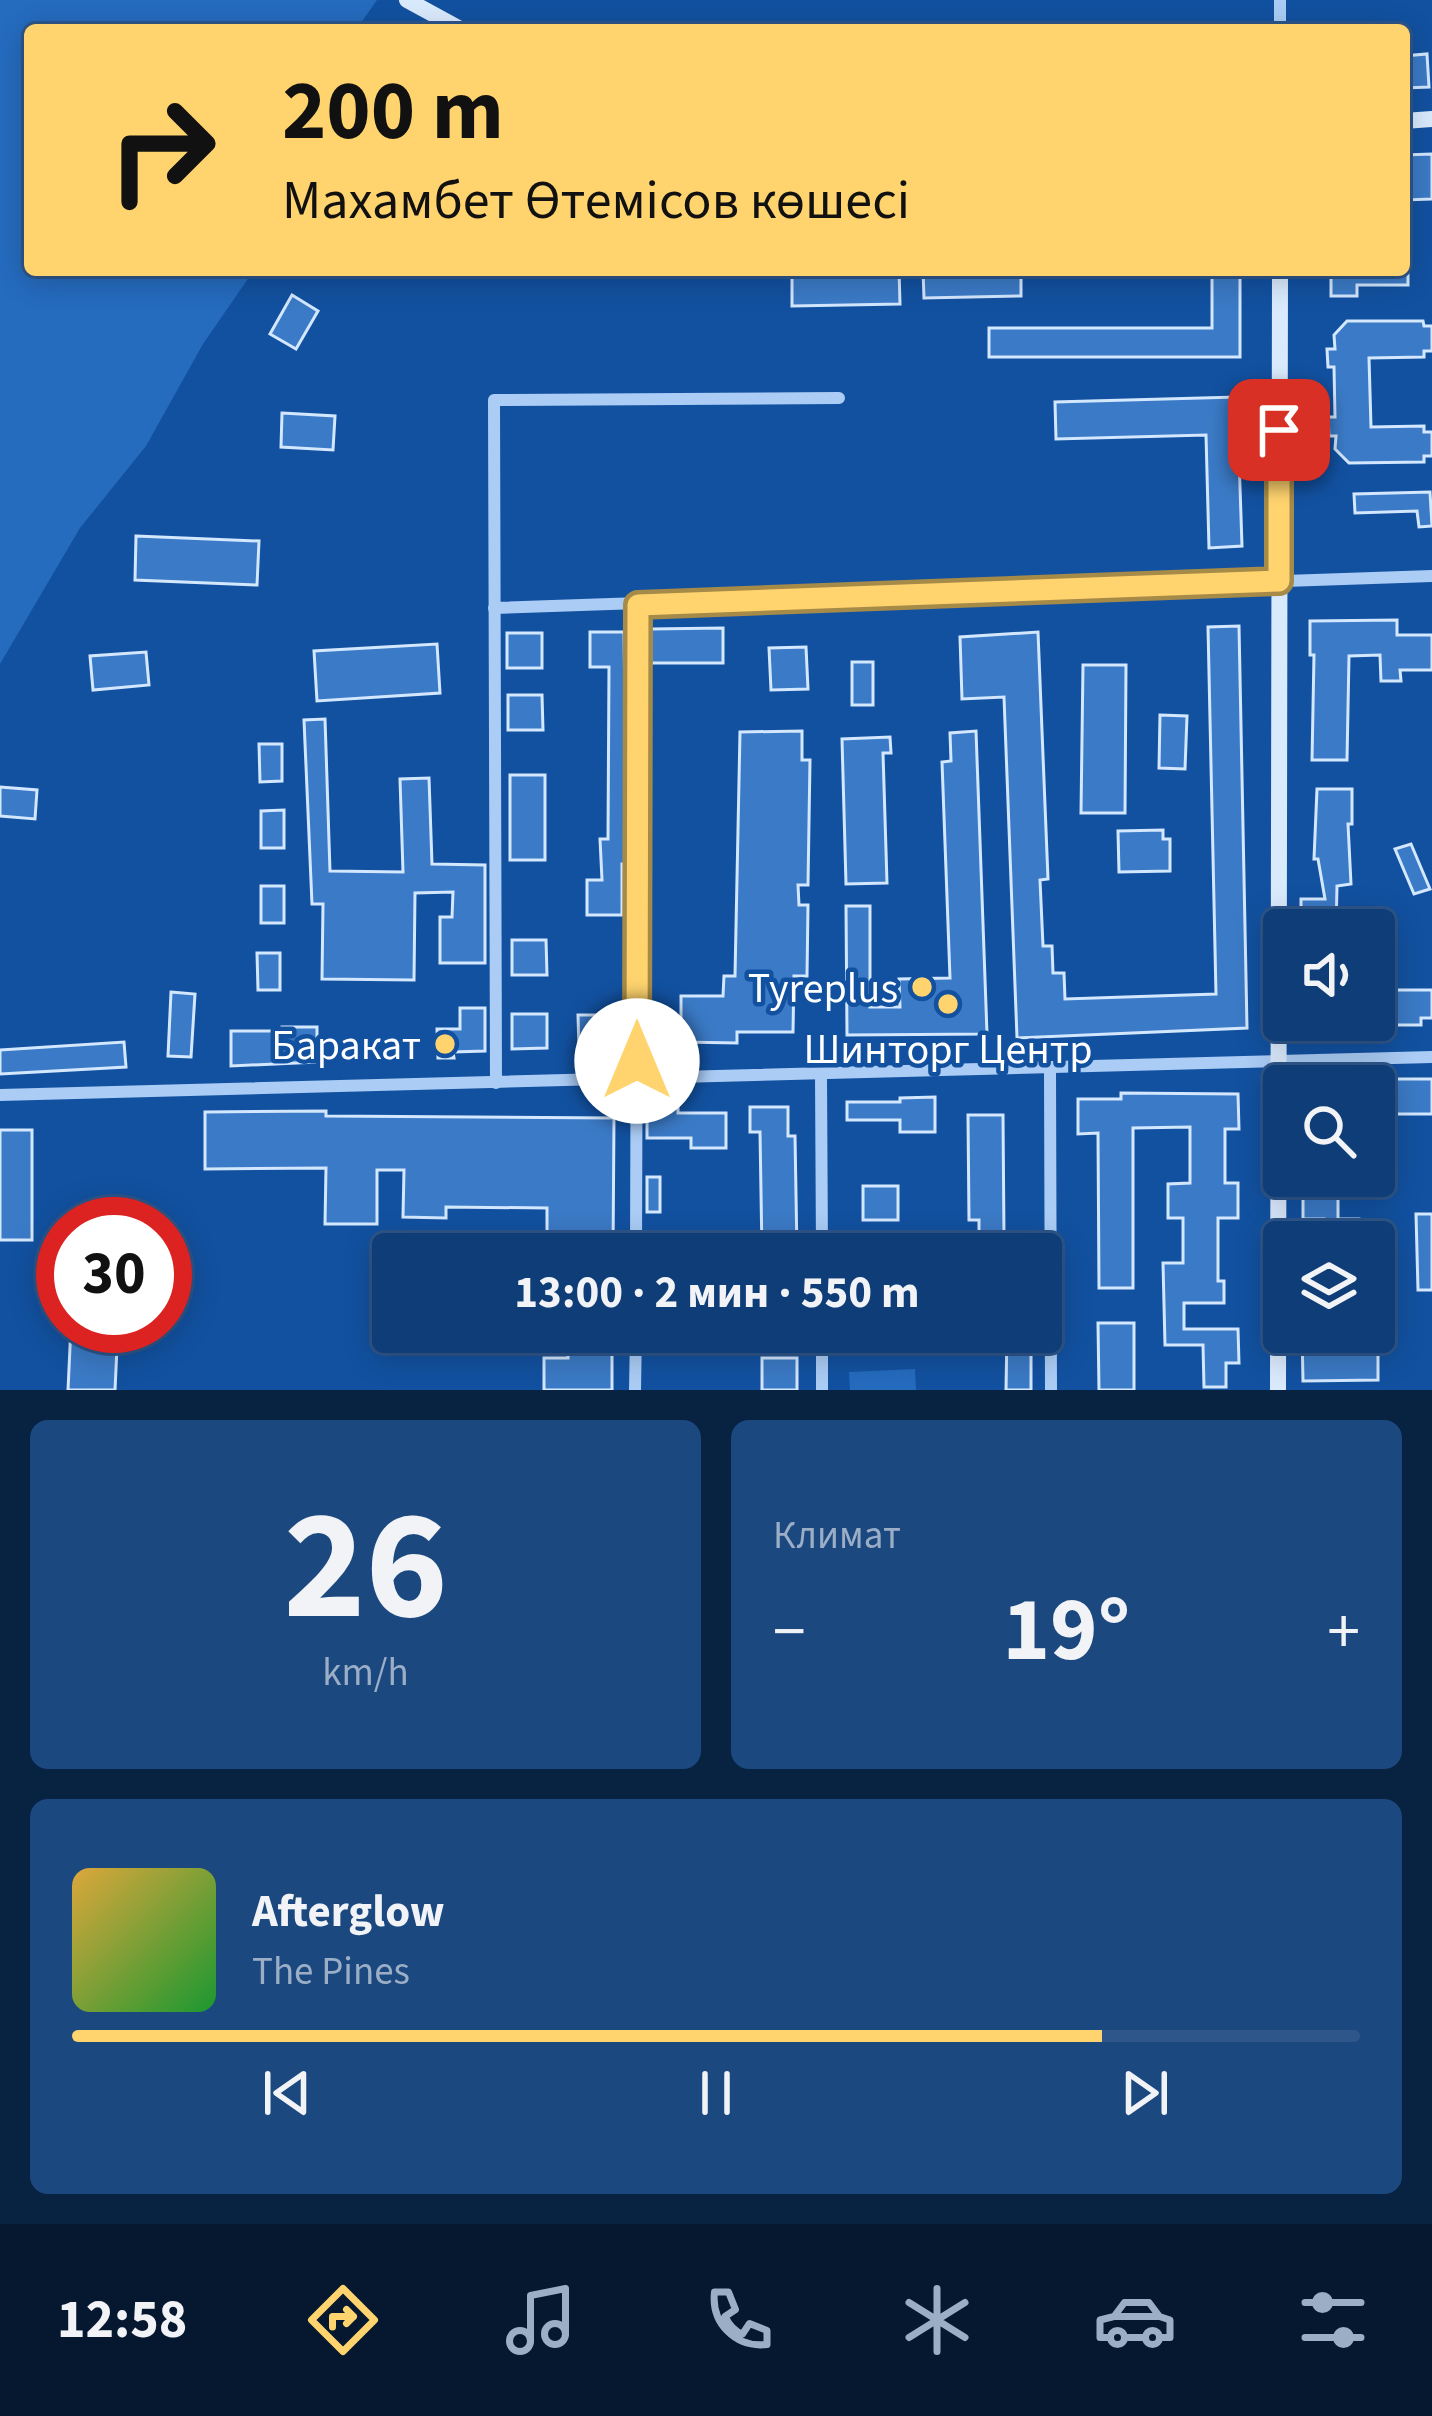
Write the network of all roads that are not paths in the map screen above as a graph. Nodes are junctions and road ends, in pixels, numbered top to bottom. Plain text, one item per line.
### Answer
1 (406, 0) edge
2 (451, 24) edge
3 (1280, 276) edge
4 (838, 398) dead end
5 (1432, 576) edge
6 (1279, 581) junction
7 (638, 605) junction
8 (494, 608) junction
9 (1432, 1057) edge
10 (1279, 1062) junction
11 (1050, 1070) junction
12 (821, 1076) junction
13 (637, 1078) junction
14 (496, 1083) junction
15 (0, 1095) edge
16 (636, 1233) edge
17 (822, 1233) edge
18 (636, 1353) edge
19 (822, 1353) edge
20 (635, 1390) edge
21 (822, 1390) edge
22 (1051, 1390) edge
23 (1278, 1390) edge

1 - 2 street
3 - 6 street
4 - 8 street
5 - 6 street
6 - 7 street
6 - 10 street
7 - 8 street
7 - 13 street
8 - 14 street
9 - 10 street
10 - 11 street
10 - 23 street
11 - 12 street
11 - 22 street
12 - 13 street
12 - 17 street
13 - 14 street
13 - 16 street
14 - 15 street
18 - 20 street
19 - 21 street

